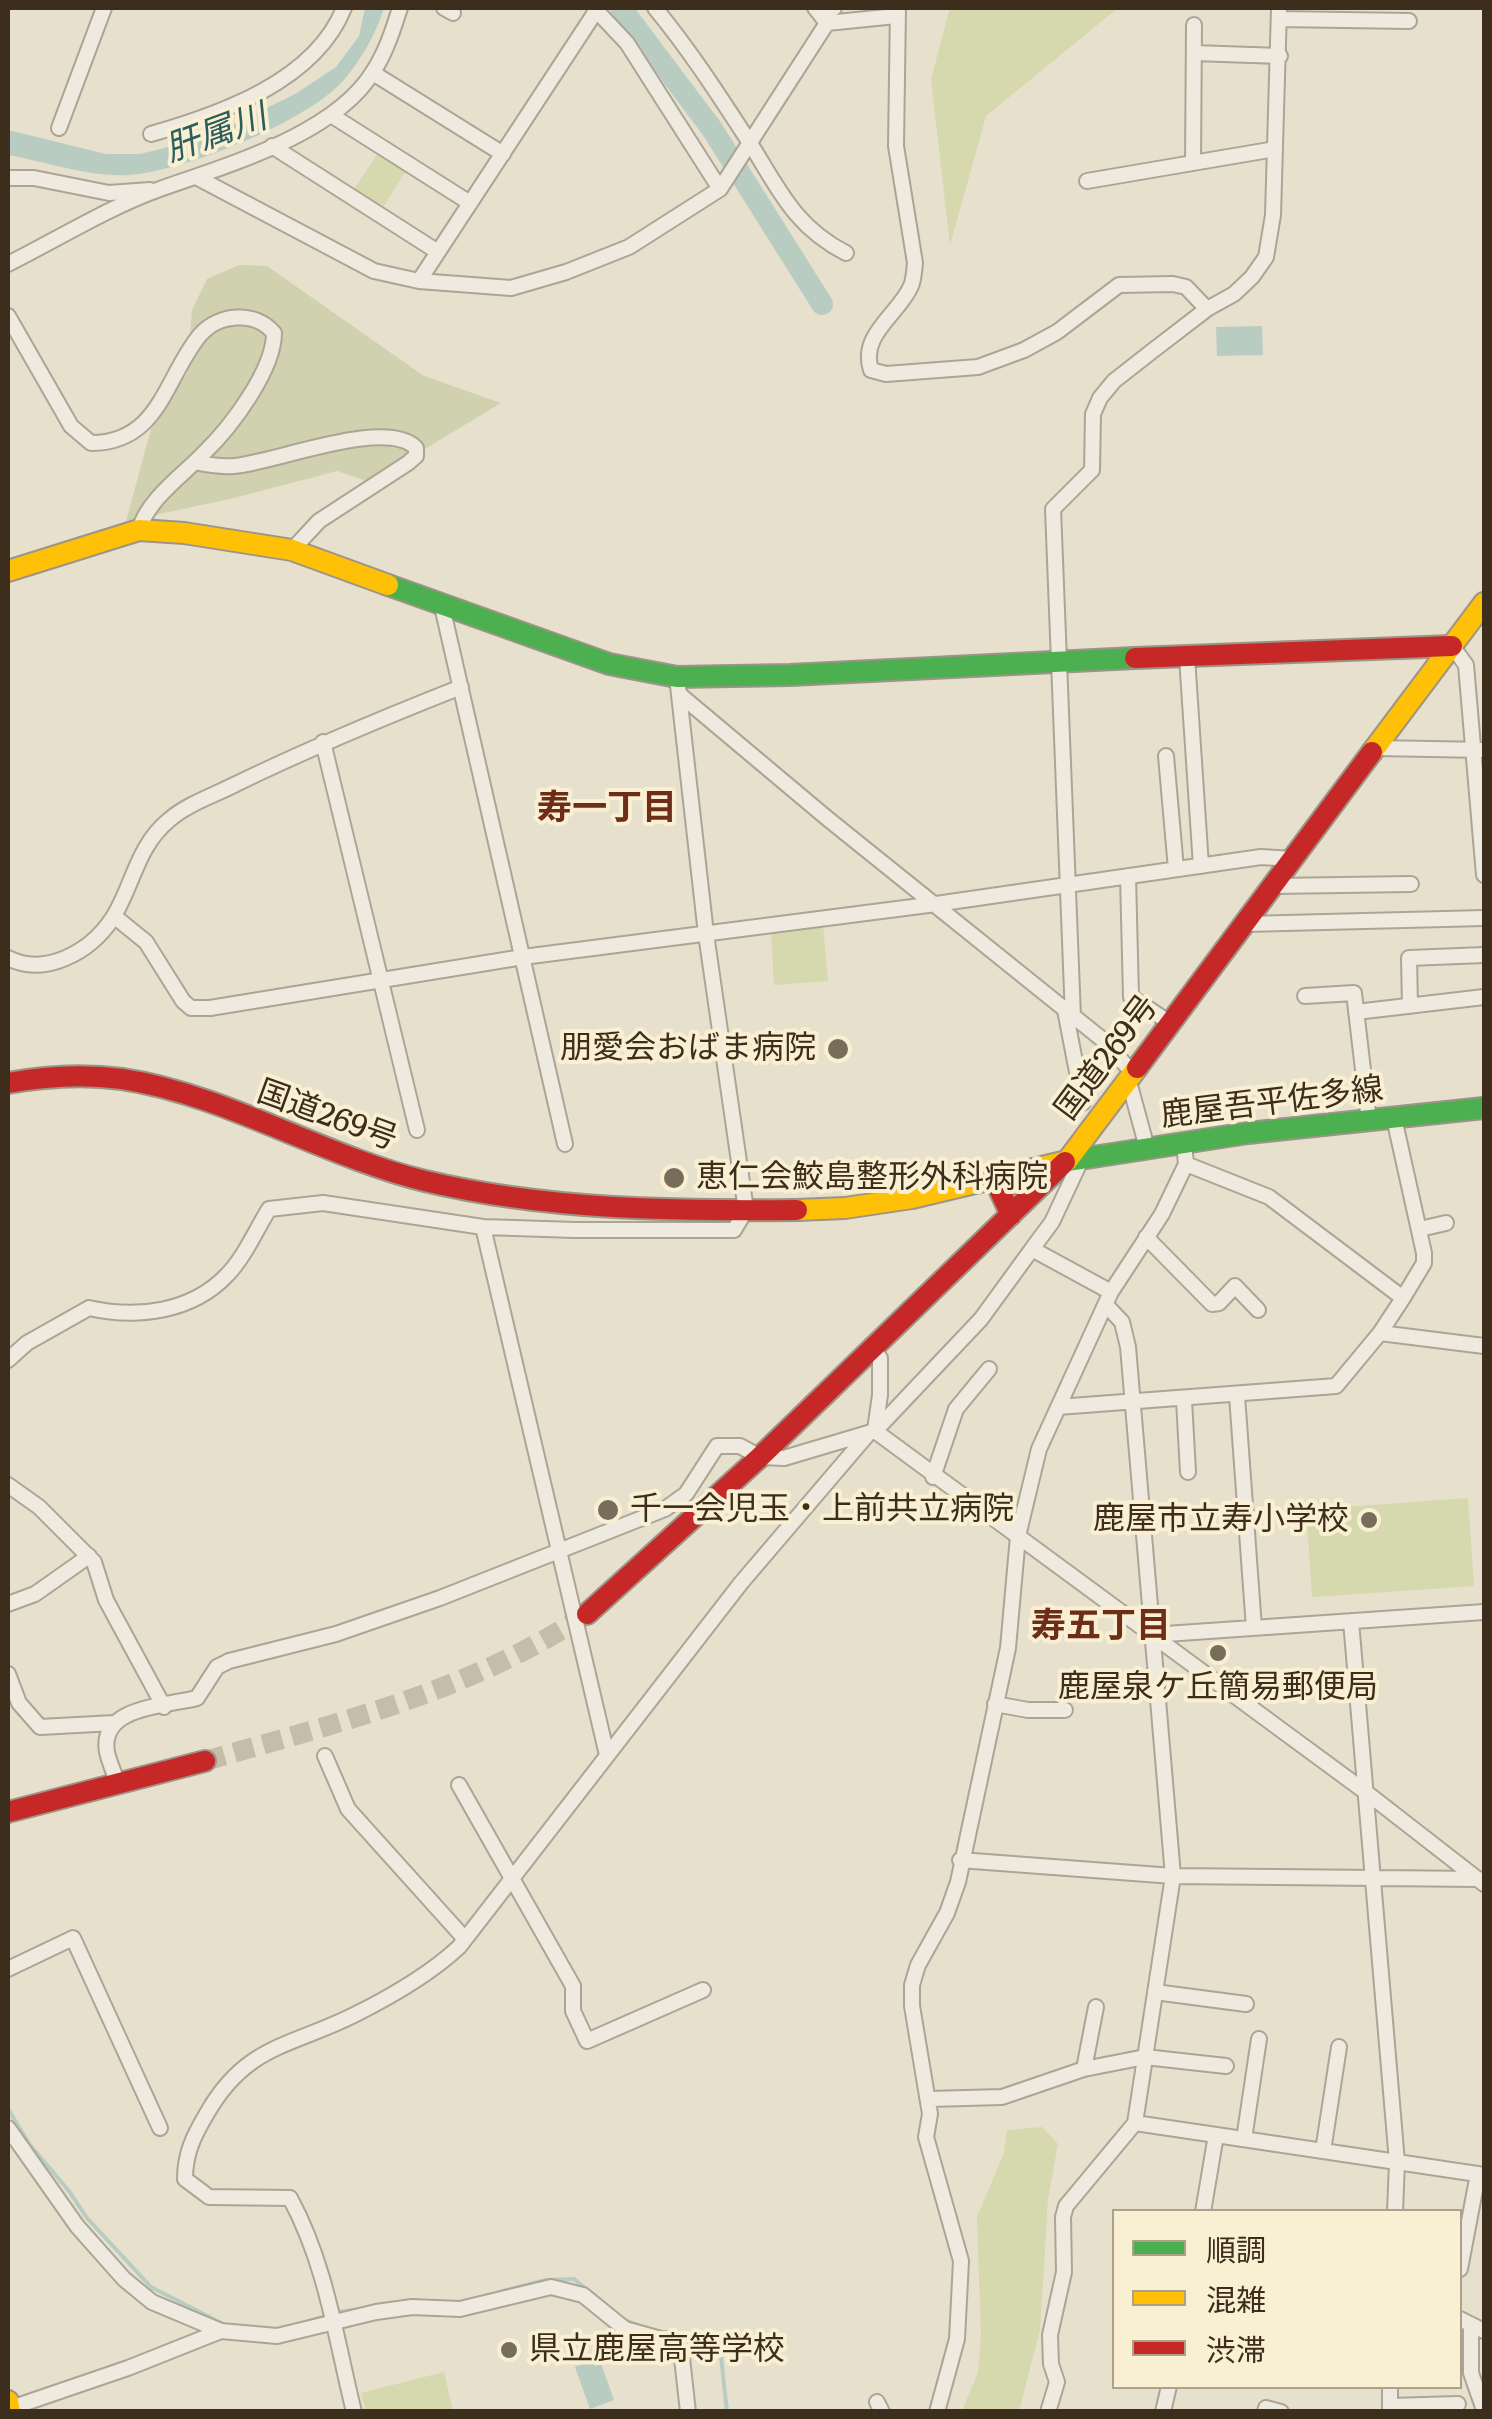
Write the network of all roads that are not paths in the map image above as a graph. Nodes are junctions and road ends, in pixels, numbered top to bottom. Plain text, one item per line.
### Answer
1 (104, 8) edge
2 (344, 8) edge
3 (400, 8) edge
4 (596, 8) edge
5 (655, 8) edge
6 (897, 12) edge
7 (863, 13) edge
8 (1279, 13) edge
9 (825, 14) edge
10 (1409, 21) dead end
11 (1194, 25) dead end
12 (1194, 54) junction
13 (1280, 56) junction
14 (373, 73) junction
15 (331, 115) junction
16 (59, 128) dead end
17 (151, 134) dead end
18 (748, 143) junction
19 (272, 146) junction
20 (1276, 149) junction
21 (502, 154) junction
22 (1193, 162) junction
23 (8, 178) edge
24 (198, 178) junction
25 (1087, 181) dead end
26 (720, 189) junction
27 (158, 190) junction
28 (470, 204) junction
29 (438, 252) junction
30 (846, 253) dead end
31 (8, 264) edge
32 (419, 282) junction
33 (1207, 309) junction
34 (8, 316) edge
35 (195, 462) junction
36 (139, 530) junction
37 (292, 550) junction
38 (8, 572) edge
39 (442, 602) junction
40 (1484, 603) edge
41 (1452, 646) junction
42 (1187, 657) junction
43 (1058, 662) junction
44 (678, 686) junction
45 (461, 687) junction
46 (323, 742) junction
47 (1377, 748) junction
48 (1479, 750) edge
49 (1166, 756) dead end
50 (1293, 859) junction
51 (1201, 866) junction
52 (1176, 870) junction
53 (1484, 875) edge
54 (1128, 876) junction
55 (1067, 884) junction
56 (1412, 884) dead end
57 (1274, 886) junction
58 (936, 904) junction
59 (114, 916) junction
60 (1484, 918) edge
61 (1246, 924) junction
62 (706, 934) junction
63 (1484, 954) edge
64 (523, 957) junction
65 (8, 958) edge
66 (380, 981) junction
67 (1305, 996) dead end
68 (1484, 997) edge
69 (1410, 1006) junction
70 (1356, 1012) junction
71 (1069, 1014) junction
72 (1170, 1023) junction
73 (1130, 1075) junction
74 (8, 1083) edge
75 (1083, 1104) dead end
76 (1484, 1108) edge
77 (1394, 1118) junction
78 (1370, 1121) junction
79 (417, 1130) dead end
80 (565, 1144) dead end
81 (1148, 1148) junction
82 (1185, 1154) junction
83 (1074, 1159) junction
84 (991, 1180) junction
85 (746, 1210) junction
86 (1010, 1215) junction
87 (1446, 1223) dead end
88 (483, 1226) junction
89 (1420, 1229) junction
90 (1146, 1237) junction
91 (1032, 1249) junction
92 (1109, 1298) junction
93 (1403, 1298) junction
94 (1258, 1310) dead end
95 (1380, 1333) junction
96 (1484, 1346) edge
97 (872, 1349) junction
98 (8, 1360) edge
99 (989, 1369) dead end
100 (1237, 1396) junction
101 (1184, 1400) junction
102 (1134, 1404) junction
103 (1058, 1407) junction
104 (872, 1432) junction
105 (760, 1457) junction
106 (1188, 1472) dead end
107 (934, 1477) junction
108 (8, 1486) edge
109 (1018, 1536) junction
110 (558, 1548) junction
111 (89, 1556) junction
112 (8, 1604) edge
113 (1484, 1612) edge
114 (587, 1614) tunnel mouth
115 (1352, 1622) junction
116 (1254, 1628) junction
117 (1151, 1635) junction
118 (8, 1674) edge
119 (996, 1704) junction
120 (13, 1706) edge
121 (164, 1707) junction
122 (1065, 1710) dead end
123 (114, 1723) junction
124 (607, 1754) junction
125 (325, 1756) dead end
126 (205, 1761) tunnel mouth
127 (117, 1782) junction
128 (459, 1785) dead end
129 (1367, 1793) junction
130 (8, 1812) edge
131 (960, 1860) junction
132 (1173, 1876) junction
133 (1373, 1877) junction
134 (512, 1878) junction
135 (1482, 1881) edge
136 (466, 1938) junction
137 (8, 1970) edge
138 (704, 1990) dead end
139 (1155, 1992) junction
140 (1246, 2004) dead end
141 (1096, 2007) dead end
142 (1259, 2038) dead end
143 (1339, 2046) dead end
144 (1145, 2056) junction
145 (1226, 2066) dead end
146 (1084, 2068) junction
147 (928, 2100) junction
148 (1135, 2123) junction
149 (8, 2128) edge
150 (160, 2128) dead end
151 (1216, 2135) junction
152 (1244, 2139) junction
153 (1324, 2151) junction
154 (1397, 2162) junction
155 (1481, 2175) edge
156 (1203, 2209) edge
157 (1395, 2209) edge
158 (1462, 2261) edge
159 (332, 2322) junction
160 (1472, 2325) edge
161 (222, 2332) junction
162 (1458, 2404) dead end
163 (9, 2408) edge
164 (1390, 2408) edge
165 (1484, 2410) edge
166 (354, 2412) edge
167 (688, 2412) edge
168 (937, 2412) edge
169 (1048, 2412) edge
170 (1266, 2412) edge
171 (1281, 2412) edge

1 - 16 street
2 - 17 street
3 - 14 street
4 - 21 street
4 - 26 street
5 - 18 street
6 - 7 street
6 - 33 street
7 - 9 street
8 - 10 street
8 - 13 street
9 - 18 street
11 - 12 street
12 - 13 street
12 - 22 street
13 - 20 street
14 - 15 street
14 - 21 street
15 - 19 street
15 - 28 street
18 - 26 street
18 - 30 street
19 - 24 street
19 - 29 street
20 - 22 street
20 - 33 street
21 - 28 street
22 - 25 street
23 - 27 street
24 - 27 street
24 - 32 street
26 - 32 street
27 - 31 street
28 - 29 street
29 - 32 street
33 - 43 street
34 - 35 street
35 - 36 street
35 - 37 street
36 - 37 main road
36 - 38 main road
37 - 39 main road
39 - 44 main road
39 - 45 street
40 - 41 main road, 国道269号
41 - 42 main road
41 - 47 main road, 国道269号
41 - 48 street
42 - 43 main road
42 - 51 street
43 - 44 main road
43 - 55 street
44 - 58 street
44 - 62 street
45 - 46 street
45 - 64 street
46 - 59 street
46 - 66 street
47 - 48 street
47 - 50 main road, 国道269号
48 - 53 street
49 - 52 street
50 - 51 street
50 - 57 main road, 国道269号
51 - 52 street
52 - 54 street
54 - 55 street
54 - 72 street
55 - 58 street
55 - 71 street
56 - 57 street
57 - 61 main road, 国道269号
58 - 62 street
58 - 71 street
59 - 65 street
59 - 66 street
60 - 61 street
61 - 72 main road, 国道269号
62 - 64 street
62 - 85 street
63 - 69 street
64 - 66 street
64 - 80 street
66 - 79 street
67 - 70 street
68 - 69 street
69 - 70 street
70 - 78 street
71 - 73 street
71 - 75 street
72 - 73 main road, 国道269号
73 - 81 street
73 - 83 main road, 国道269号
74 - 85 main road, 国道269号
76 - 77 main road, 鹿屋吾平佐多線
77 - 78 main road, 鹿屋吾平佐多線
77 - 89 street
78 - 82 main road, 鹿屋吾平佐多線
81 - 82 main road, 鹿屋吾平佐多線
81 - 83 main road, 鹿屋吾平佐多線
82 - 90 street
82 - 93 street
83 - 84 main road, 国道269号
83 - 86 main road
83 - 91 street
84 - 85 main road, 国道269号
84 - 86 main road
85 - 88 street
86 - 97 main road
87 - 89 street
88 - 98 street
88 - 110 street
89 - 93 street
90 - 92 street
90 - 94 street
91 - 92 street
91 - 104 street
92 - 102 street
92 - 103 street
93 - 95 street
95 - 96 street
95 - 100 street
97 - 104 street
97 - 105 main road
99 - 107 street
100 - 101 street
100 - 116 street
101 - 102 street
101 - 106 street
102 - 103 street
102 - 117 street
103 - 109 street
104 - 105 street
104 - 107 street
104 - 124 street
105 - 110 street
105 - 114 main road
107 - 109 street
108 - 111 street
109 - 117 street
109 - 119 street
110 - 121 street
110 - 124 street
111 - 112 street
111 - 121 street
113 - 115 street
115 - 116 street
115 - 129 street
116 - 117 street
117 - 129 street
117 - 132 street
118 - 120 street
119 - 122 street
119 - 131 street
120 - 123 street
121 - 123 street
123 - 127 street
124 - 134 street
125 - 136 street
126 - 127 main road
127 - 130 main road
128 - 134 street
129 - 133 street
129 - 135 street
131 - 132 street
131 - 147 street
132 - 133 street
132 - 139 street
133 - 135 street
133 - 154 street
134 - 136 street
134 - 138 street
136 - 159 street
137 - 150 street
139 - 140 street
139 - 144 street
141 - 146 street
142 - 152 street
143 - 153 street
144 - 145 street
144 - 146 street
144 - 148 street
146 - 147 street
147 - 168 street
148 - 151 street
148 - 169 street
149 - 161 street
151 - 152 street
151 - 156 street
152 - 153 street
153 - 154 street
154 - 155 street
154 - 157 street
155 - 158 street
159 - 161 street
159 - 166 street
159 - 167 street
160 - 165 street
161 - 163 street
162 - 164 street
170 - 171 street

